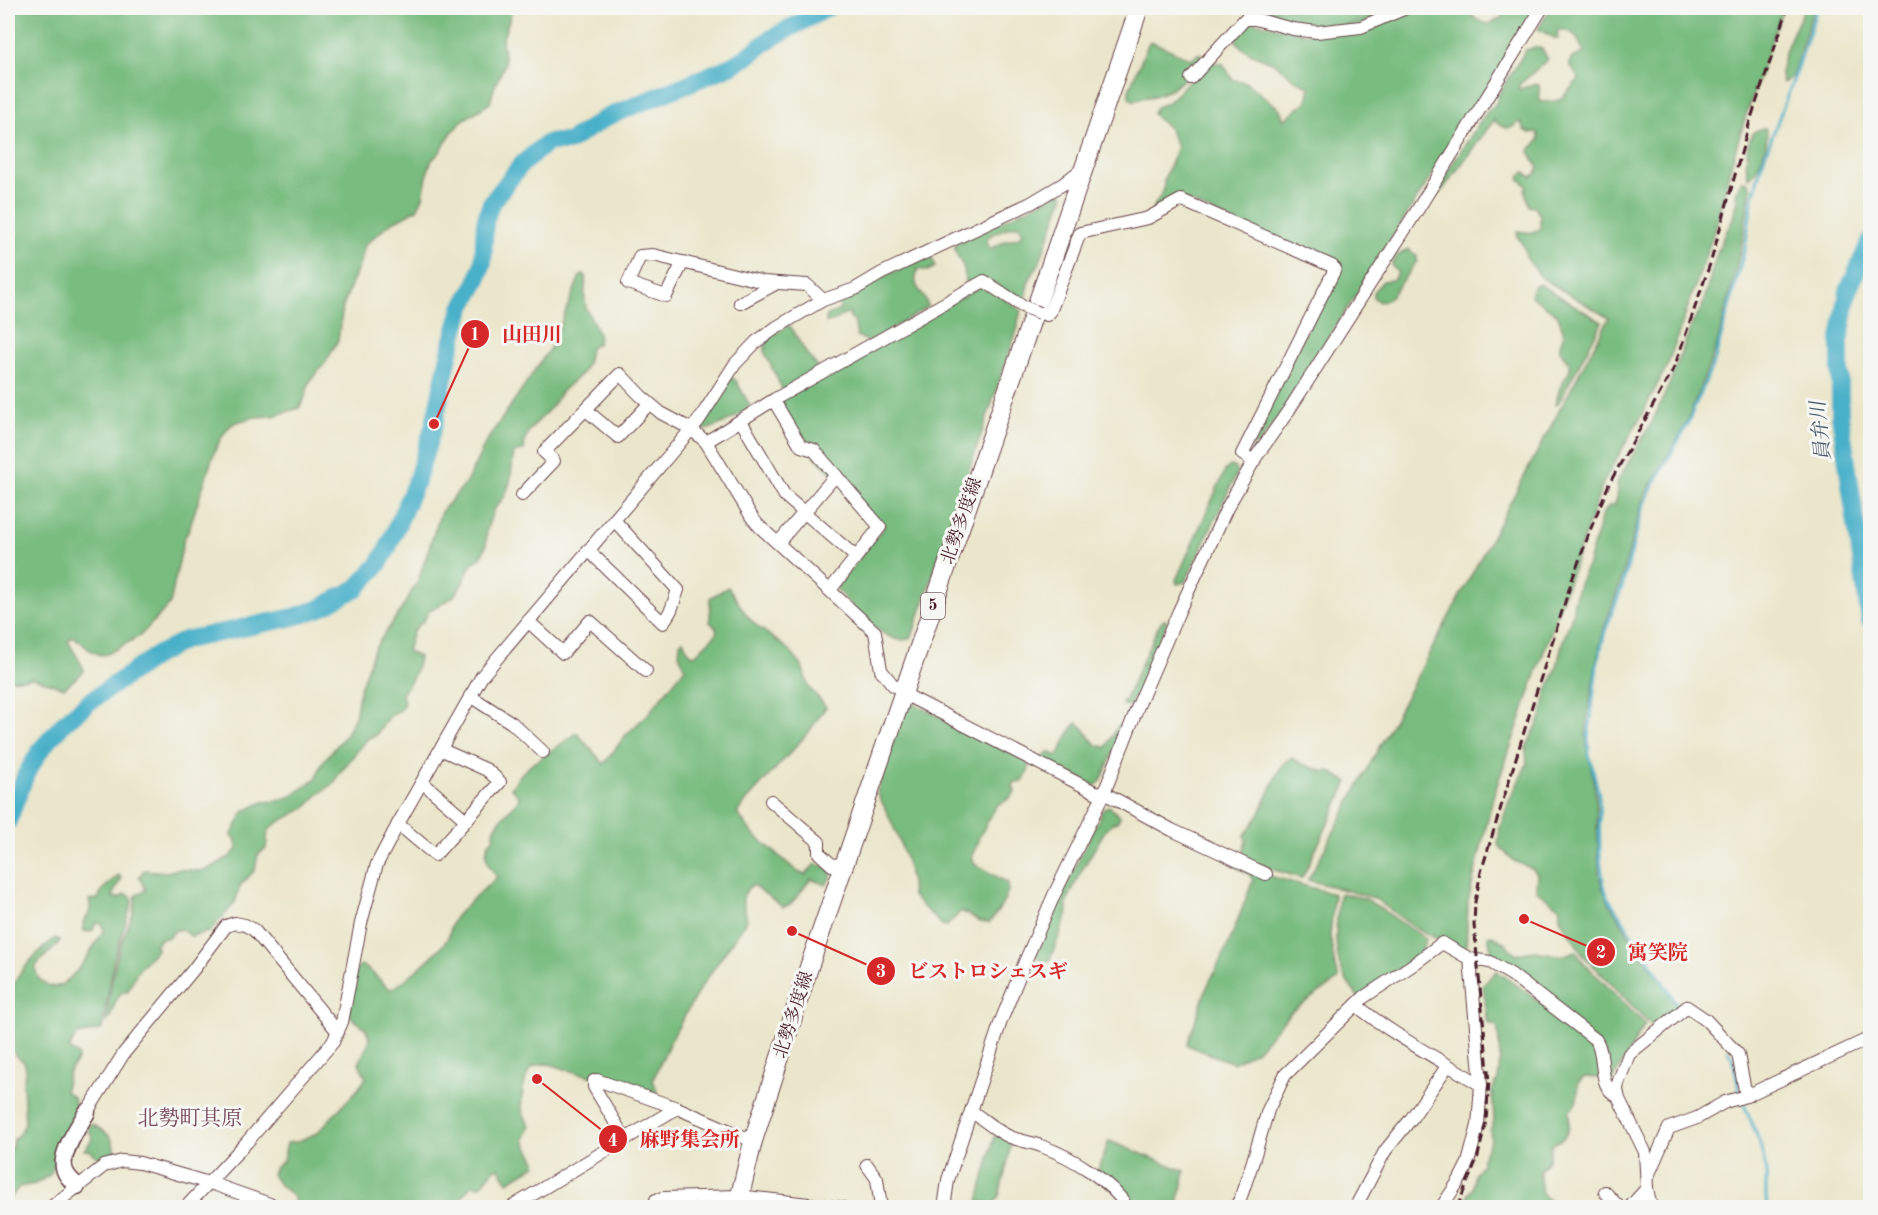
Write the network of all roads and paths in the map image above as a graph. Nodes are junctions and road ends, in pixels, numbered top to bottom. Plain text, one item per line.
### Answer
1 (1139, 8) edge
2 (1406, 8) edge
3 (1542, 8) edge
4 (1191, 78) dead end
5 (1082, 169) junction
6 (682, 262) dead end
7 (777, 283) junction
8 (823, 300) junction
9 (740, 303) dead end
10 (774, 401) junction
11 (649, 404) junction
12 (586, 410) junction
13 (741, 421) junction
14 (691, 429) junction
15 (706, 442) junction
16 (1254, 461) junction
17 (836, 475) junction
18 (522, 495) dead end
19 (804, 512) junction
20 (614, 520) junction
21 (778, 543) junction
22 (588, 550) junction
23 (856, 557) junction
24 (830, 590) junction
25 (528, 621) junction
26 (646, 670) dead end
27 (904, 692) junction
28 (470, 696) junction
29 (440, 749) junction
30 (543, 752) dead end
31 (422, 782) junction
32 (1104, 793) junction
33 (771, 801) dead end
34 (466, 820) junction
35 (398, 824) junction
36 (844, 864) junction
37 (1266, 874) dead end
38 (1470, 959) junction
39 (1356, 1005) junction
40 (338, 1032) junction
41 (1870, 1048) edge
42 (1448, 1065) junction
43 (1481, 1084) junction
44 (1618, 1096) junction
45 (1740, 1097) junction
46 (677, 1108) junction
47 (971, 1111) junction
48 (87, 1112) joint
49 (625, 1139) junction
50 (753, 1141) junction
51 (867, 1165) dead end
52 (208, 1183) junction
53 (1647, 1183) junction
54 (77, 1186) junction
55 (1605, 1192) dead end
56 (738, 1202) edge
57 (518, 1206) edge
58 (50, 1208) edge
59 (185, 1208) edge
60 (281, 1208) edge
61 (656, 1208) edge
62 (843, 1208) edge
63 (881, 1208) edge
64 (944, 1208) edge
65 (1128, 1208) edge
66 (1237, 1208) edge
67 (1355, 1208) edge
68 (1441, 1208) edge
69 (1620, 1208) edge
70 (1629, 1208) edge
71 (1651, 1208) edge

1 - 5 main road, 北勢多度線 / 5
2 - 4 street
3 - 16 street
5 - 8 street
5 - 27 main road, 北勢多度線 / 5
6 - 7 street
7 - 8 street
7 - 9 street
8 - 14 street
10 - 13 street
10 - 16 street, bridge
10 - 17 street
11 - 12 street
11 - 12 street
11 - 14 street
12 - 18 street
13 - 15 street
13 - 19 street
14 - 15 street
14 - 20 street
15 - 21 street
16 - 32 street
17 - 19 street
17 - 23 street
19 - 21 street
19 - 23 street
20 - 22 street
20 - 22 street
21 - 24 street
22 - 25 street
23 - 24 street
24 - 27 street
25 - 26 street
25 - 28 street
27 - 32 street
27 - 36 main road, 北勢多度線 / 5
28 - 29 street
28 - 30 street
29 - 31 street
29 - 34 street
31 - 34 street
31 - 35 street
32 - 37 street
32 - 47 street
33 - 36 street
34 - 35 street
35 - 40 street
36 - 50 main road, 北勢多度線 / 5
38 - 39 street
38 - 43 street
38 - 44 street
39 - 42 street
39 - 66 street
40 - 48 street
40 - 52 street
41 - 45 street
42 - 43 street
42 - 67 street
43 - 68 street
44 - 45 street
44 - 53 street
45 - 53 street
46 - 49 street
46 - 49 street
46 - 50 street
47 - 64 street
47 - 65 street
48 - 54 street
49 - 57 street
50 - 56 main road, 北勢多度線 / 5
51 - 63 street
52 - 54 street
52 - 59 street
52 - 60 street
53 - 70 street
53 - 71 street
54 - 58 street
55 - 69 street
56 - 61 street
56 - 62 street

